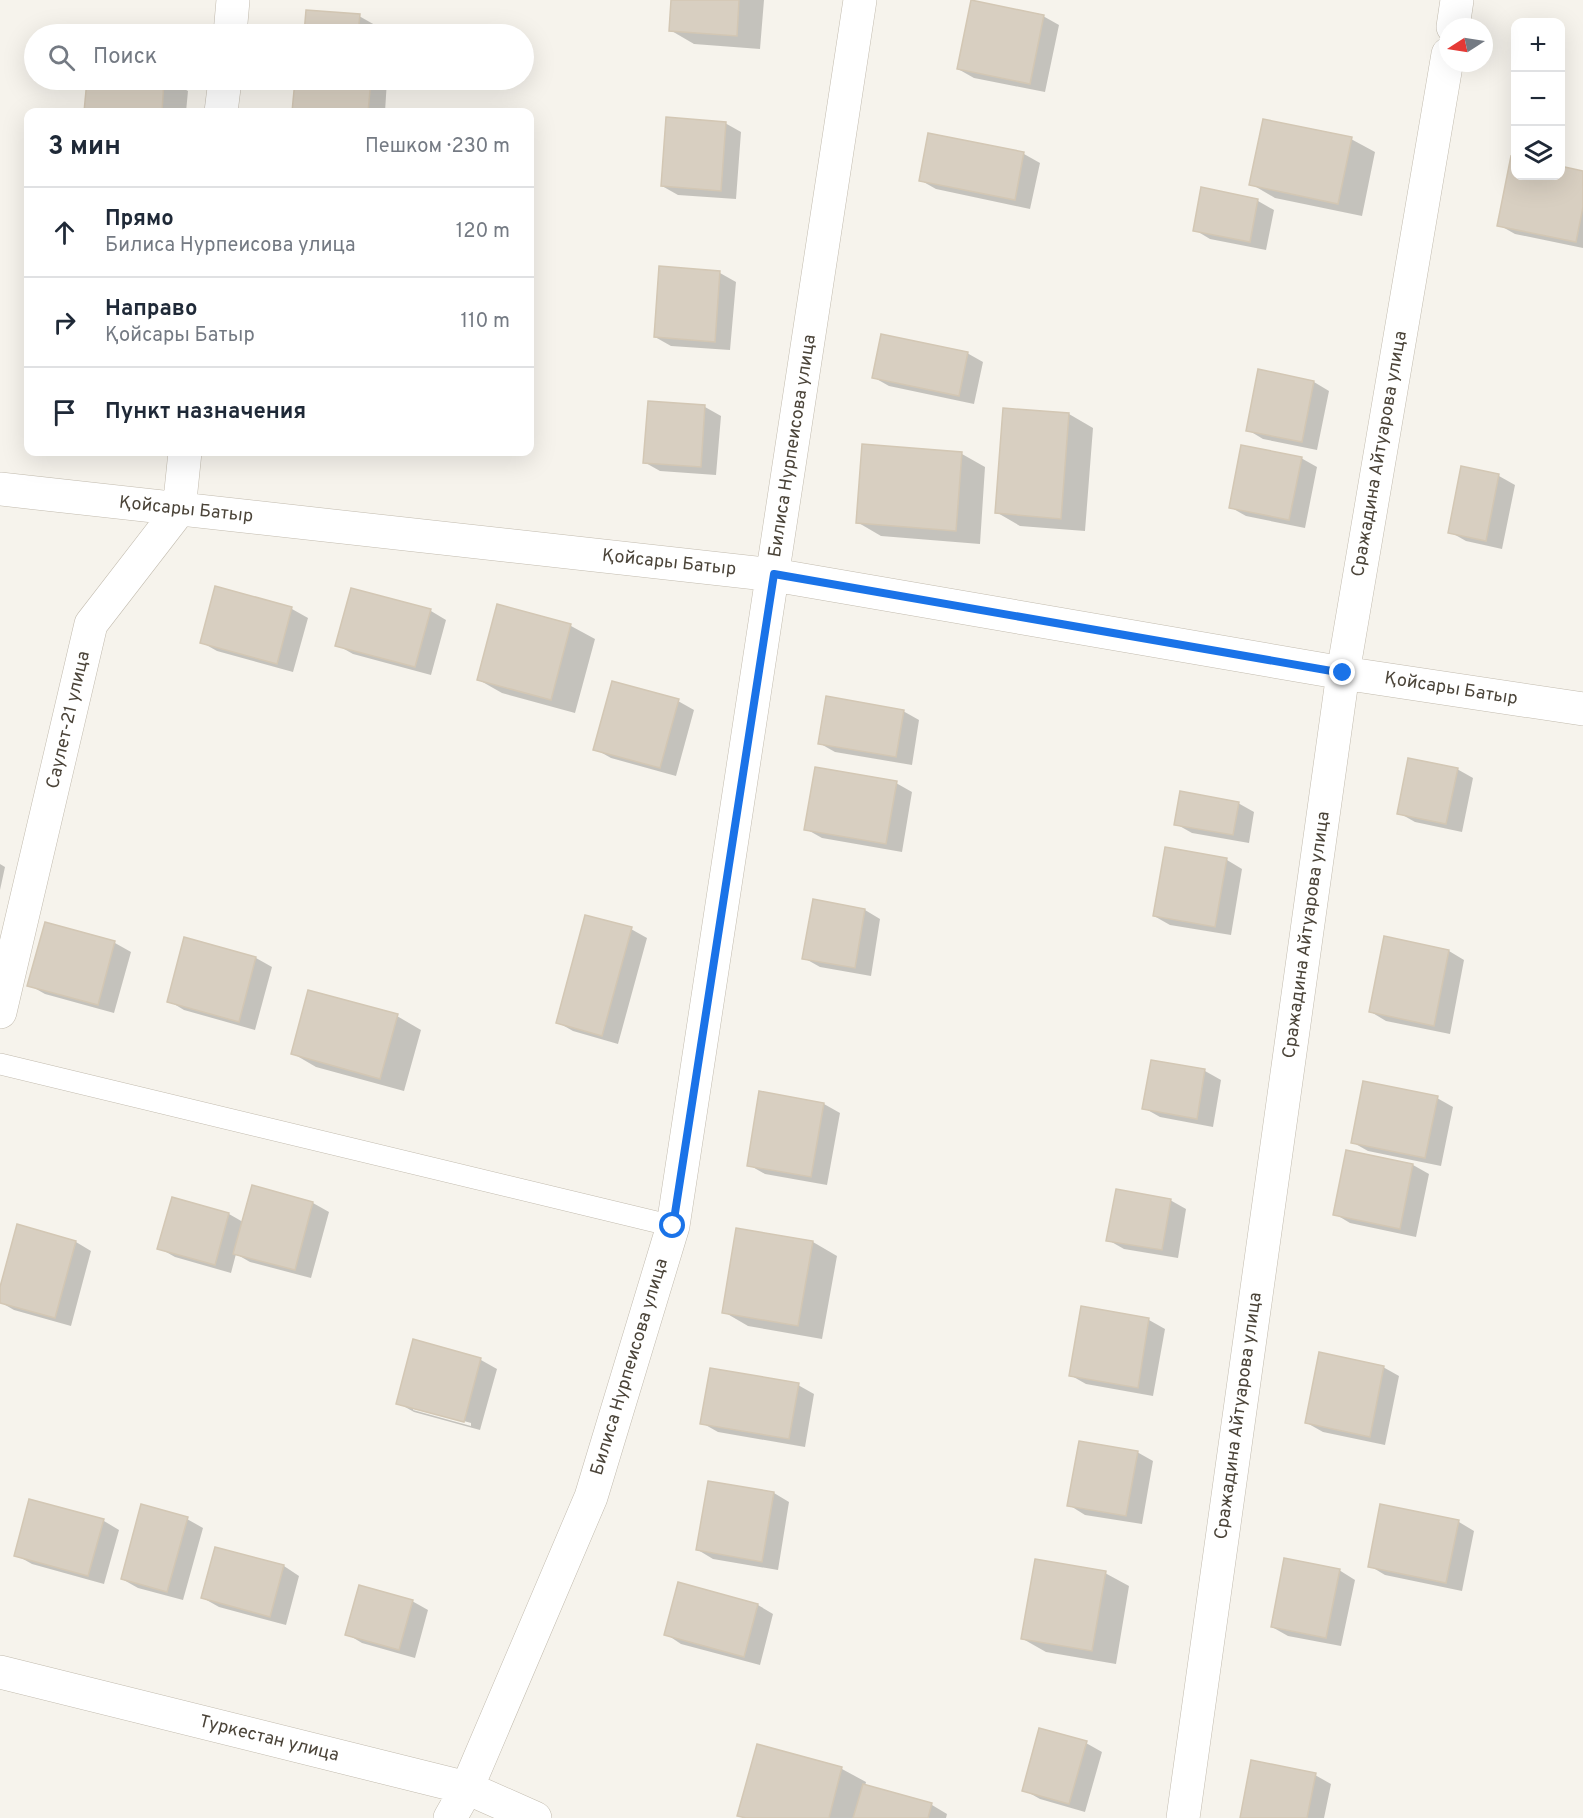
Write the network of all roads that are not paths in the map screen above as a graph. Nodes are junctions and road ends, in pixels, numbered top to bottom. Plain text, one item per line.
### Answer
1 (233, 0) edge
2 (860, 0) edge
3 (1457, 0) edge
4 (1454, 18) edge
5 (231, 24) edge
6 (1445, 72) edge
7 (224, 90) edge
8 (222, 108) edge
9 (185, 456) edge
10 (0, 489) edge
11 (179, 510) junction
12 (774, 574) junction
13 (1343, 673) junction
14 (1583, 710) edge
15 (0, 1012) edge
16 (0, 1064) edge
17 (673, 1226) junction
18 (0, 1672) edge
19 (468, 1788) junction
20 (450, 1818) edge
21 (535, 1818) edge
22 (1183, 1818) edge

1 - 5 street
2 - 12 street, Билиса Нурпеисова улица
3 - 4 street
6 - 13 street, Сражадина Айтуарова улица
7 - 8 street
9 - 11 street
10 - 11 street, Қойсары Батыр
11 - 12 street, Қойсары Батыр
11 - 15 street, Саулет-21 улица
12 - 13 street, Қойсары Батыр
12 - 17 street, Билиса Нурпеисова улица
13 - 14 street, Қойсары Батыр
13 - 22 street, Сражадина Айтуарова улица
16 - 17 lane
17 - 19 street, Билиса Нурпеисова улица
18 - 19 street, Туркестан улица
19 - 20 street, Билиса Нурпеисова улица
19 - 21 street, Туркестан улица

